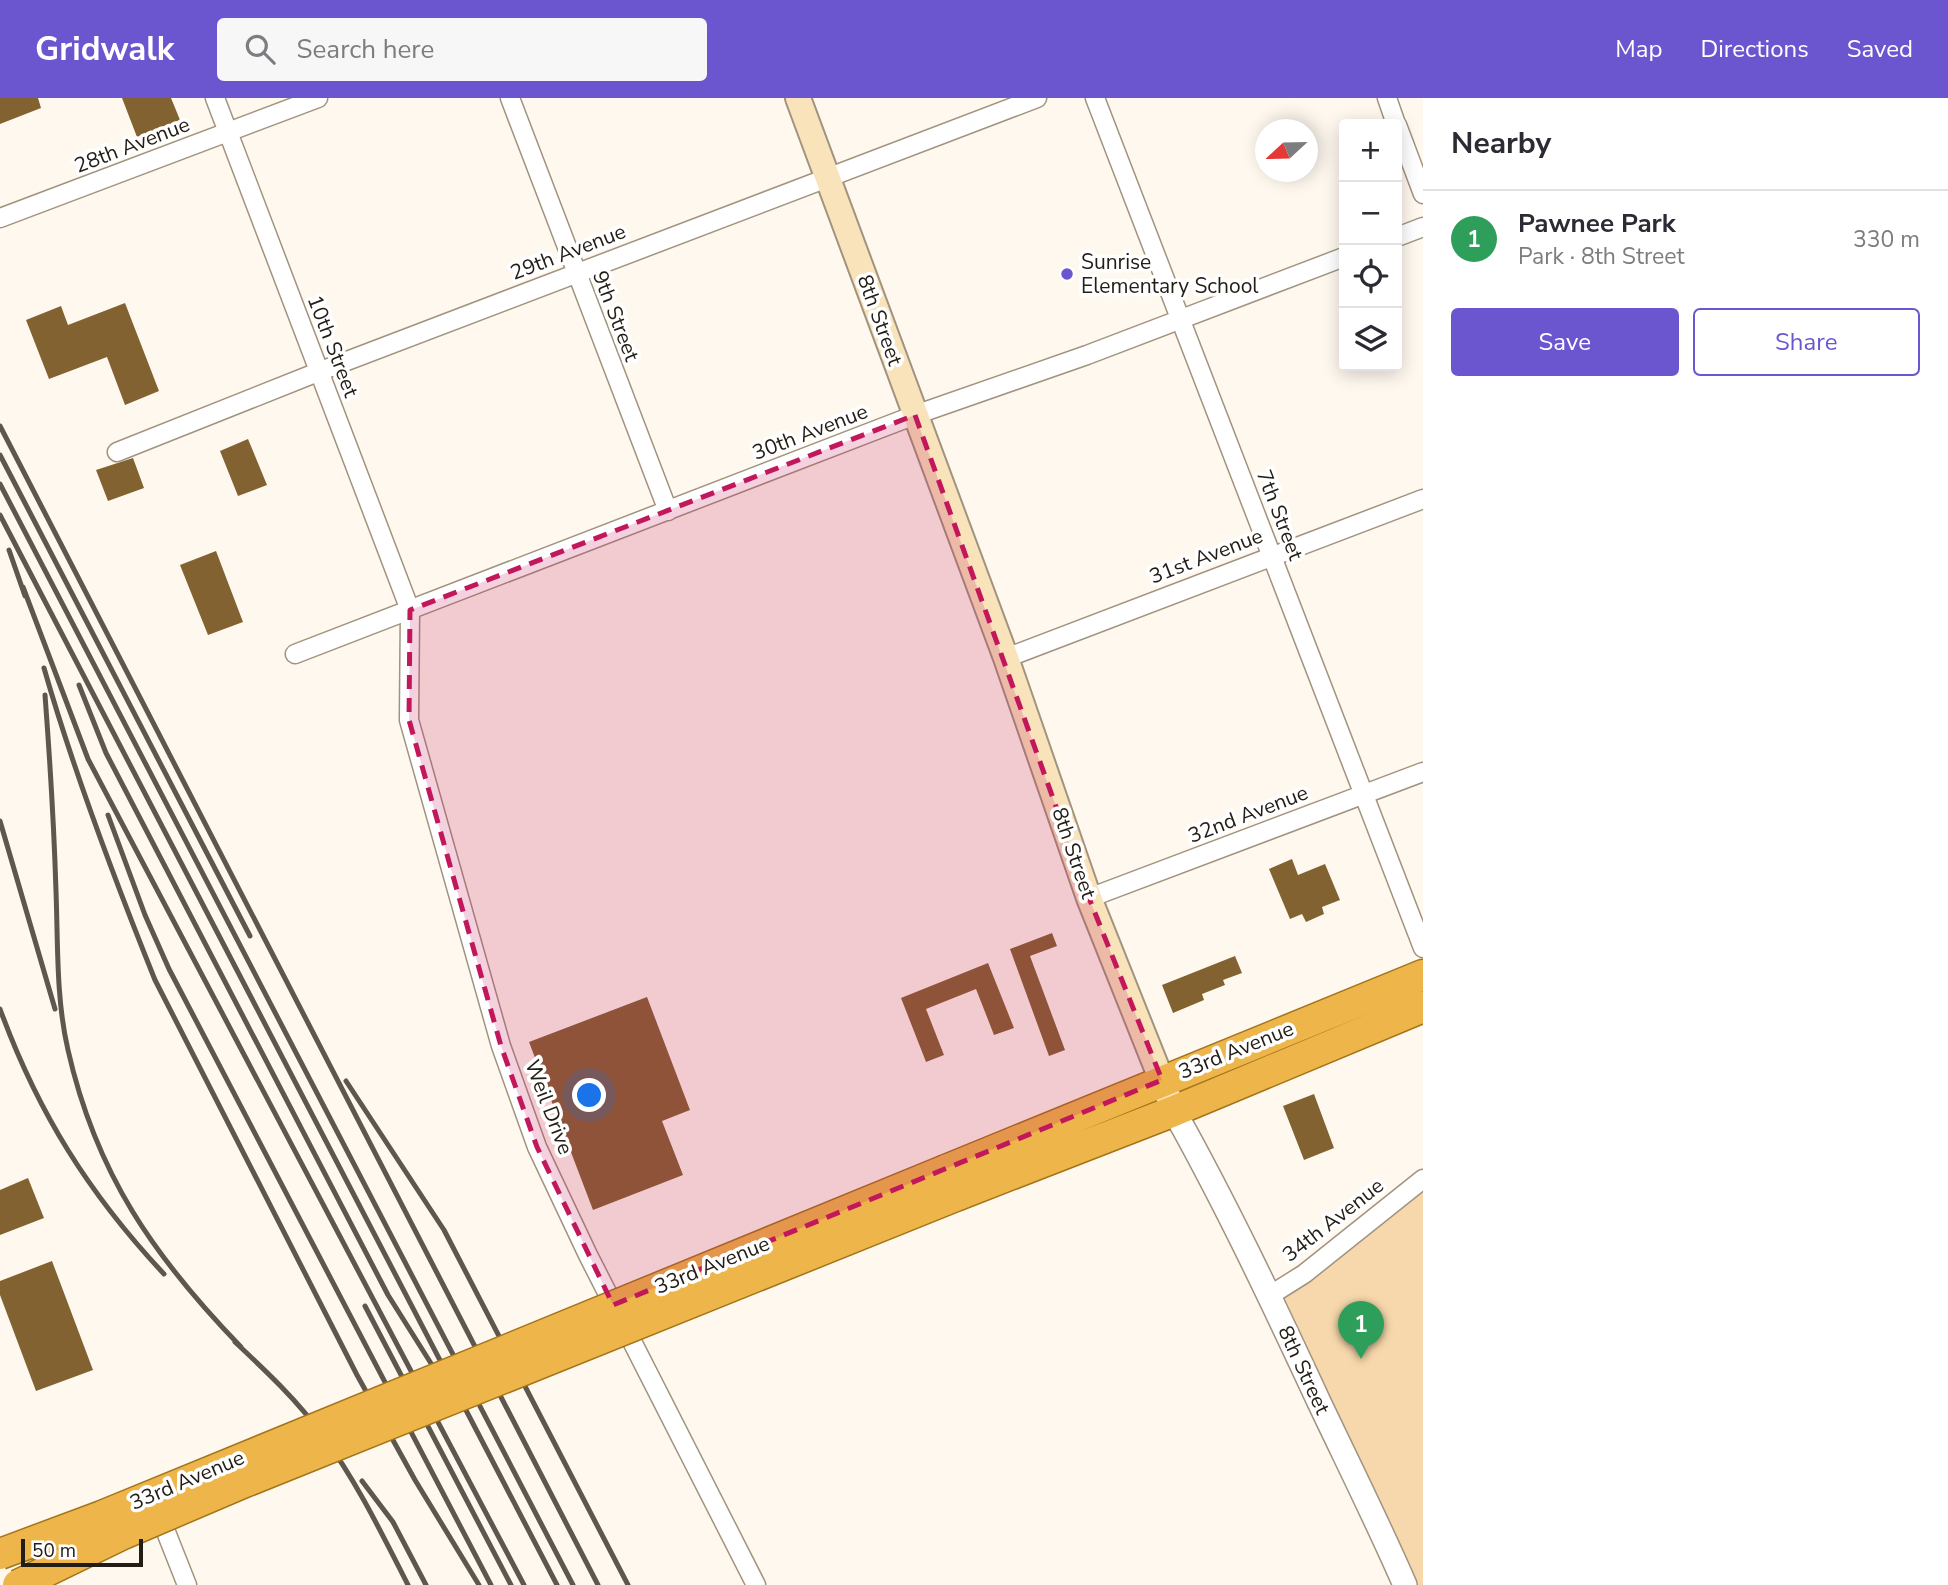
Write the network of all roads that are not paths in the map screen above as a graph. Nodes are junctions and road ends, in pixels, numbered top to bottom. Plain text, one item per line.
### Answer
1 (215, 98) edge
2 (318, 98) edge
3 (510, 98) edge
4 (798, 98) edge
5 (1037, 98) edge
6 (1096, 98) edge
7 (1387, 98) edge
8 (1395, 119) edge
9 (228, 132) junction
10 (1402, 138) edge
11 (827, 177) junction
12 (1423, 194) edge
13 (0, 218) edge
14 (1423, 227) edge
15 (1402, 235) edge
16 (1339, 259) edge
17 (575, 273) junction
18 (1181, 320) junction
19 (318, 372) junction
20 (915, 415) junction
21 (117, 452) dead end
22 (1423, 499) edge
23 (667, 511) junction
24 (1271, 555) junction
25 (410, 610) junction
26 (295, 654) dead end
27 (1006, 658) junction
28 (1423, 772) edge
29 (1363, 794) junction
30 (1089, 898) junction
31 (1423, 948) edge
32 (1423, 975) edge
33 (1423, 1007) edge
34 (1162, 1080) junction
35 (1174, 1111) junction
36 (1423, 1179) edge
37 (952, 1182) junction
38 (1269, 1296) junction
39 (166, 1532) dead end
40 (0, 1554) edge
41 (18, 1585) edge
42 (187, 1585) edge
43 (755, 1585) edge
44 (1405, 1585) edge

1 - 9 street, 10th Street
2 - 9 street, 28th Avenue
3 - 17 street, 9th Street
4 - 11 main road, 8th Street
5 - 11 street, 29th Avenue
6 - 18 street, 7th Street
7 - 8 street
9 - 13 street, 28th Avenue
9 - 19 street, 10th Street
10 - 12 street
11 - 17 street, 29th Avenue
11 - 20 main road, 8th Street
14 - 15 street
16 - 18 street, 30th Avenue
17 - 19 street, 29th Avenue
17 - 23 street, 9th Street
18 - 20 street, 30th Avenue
18 - 24 street, 7th Street
19 - 21 street, 29th Avenue
19 - 25 street, 10th Street
20 - 23 street, 30th Avenue
20 - 27 main road, 8th Street
22 - 24 street, 31st Avenue
23 - 25 street, 30th Avenue
24 - 27 street, 31st Avenue
24 - 29 street, 7th Street
25 - 26 street, 30th Avenue
25 - 43 street, Weil Drive
27 - 30 main road, 8th Street
28 - 29 street, 32nd Avenue
29 - 30 street, 32nd Avenue
29 - 31 street, 7th Street
30 - 34 main road, 8th Street
32 - 34 highway, 33rd Avenue
33 - 35 highway, 33rd Avenue
34 - 35 main road, 8th Street
34 - 37 highway, 33rd Avenue
35 - 37 highway, 33rd Avenue
35 - 38 street, 8th Street
36 - 38 street, 34th Avenue
37 - 40 highway, 33rd Avenue, bridge
37 - 41 highway, 33rd Avenue, bridge
38 - 44 street, 8th Street
39 - 42 street

